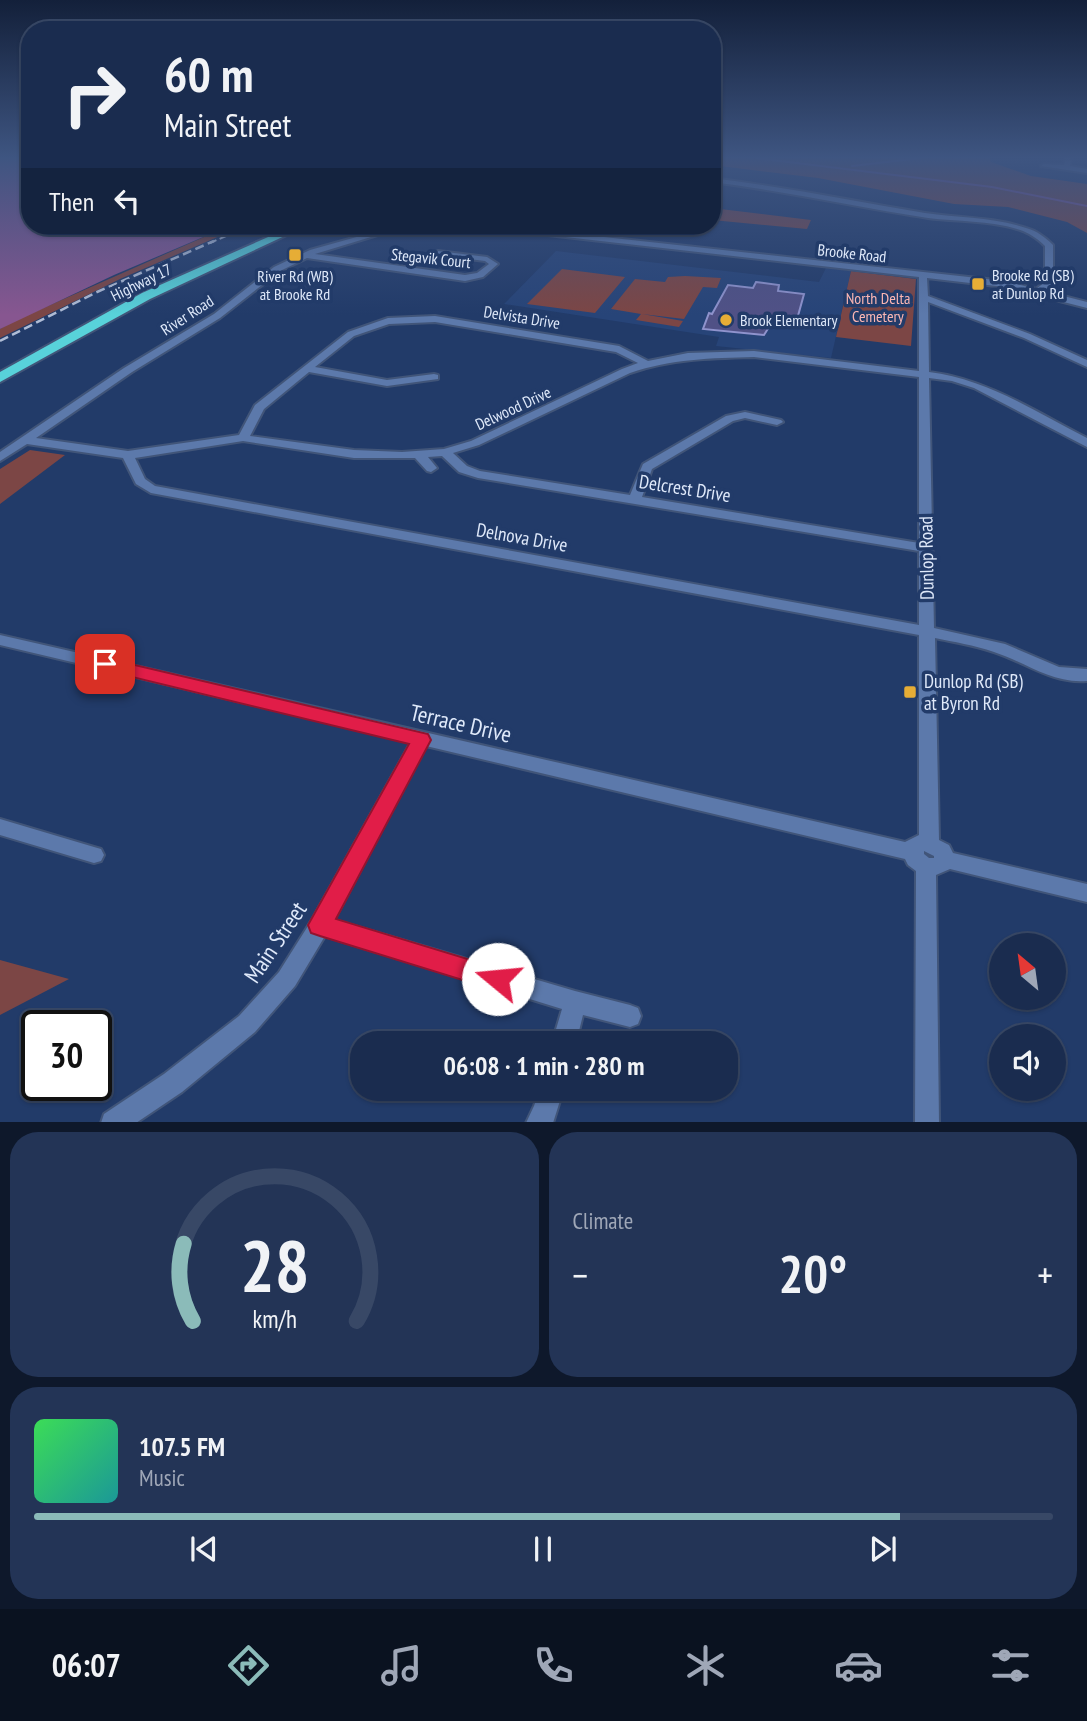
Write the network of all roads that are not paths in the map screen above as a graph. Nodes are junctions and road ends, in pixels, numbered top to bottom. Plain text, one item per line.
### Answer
1 (913, 210) edge
2 (266, 235) edge
3 (281, 235) edge
4 (373, 235) edge
5 (565, 235) edge
6 (442, 253) dead end
7 (306, 255) junction
8 (923, 275) junction
9 (1039, 290) junction
10 (924, 298) junction
11 (1087, 306) edge
12 (647, 363) junction
13 (1087, 364) edge
14 (0, 367) edge
15 (307, 369) junction
16 (925, 373) junction
17 (434, 377) dead end
18 (0, 378) edge
19 (777, 422) dead end
20 (243, 438) junction
21 (24, 440) junction
22 (1087, 443) edge
23 (445, 452) junction
24 (418, 454) junction
25 (128, 455) junction
26 (0, 457) edge
27 (431, 468) dead end
28 (634, 499) junction
29 (926, 548) junction
30 (927, 631) junction
31 (0, 640) edge
32 (1087, 675) edge
33 (421, 740) junction
34 (0, 827) edge
35 (94, 855) dead end
36 (928, 855) junction
37 (1087, 893) edge
38 (320, 925) junction
39 (575, 1002) junction
40 (630, 1016) dead end
41 (567, 1031) edge
42 (548, 1101) edge
43 (114, 1122) edge
44 (538, 1122) edge
45 (927, 1122) edge

1 - 9 street
2 - 14 highway, Highway 17
3 - 18 highway, Highway 17
4 - 7 street, River Road
5 - 8 street, Brooke Road
6 - 7 street, Stegavik Court
7 - 21 street, River Road
8 - 9 street, Brooke Road
8 - 10 street, Dunlop Road
9 - 11 street, Brooke Road
10 - 13 street
10 - 16 street, Dunlop Road
12 - 15 street, Delvista Drive
12 - 16 street, Delwood Drive
12 - 23 street, Delwood Drive
15 - 17 street
15 - 20 street, Delvista Drive
16 - 22 street, Delwood Drive
16 - 29 street, Dunlop Road
19 - 28 street
20 - 24 street, Delwood Drive
20 - 25 street, Delwood Drive
21 - 25 street, Delwood Drive
21 - 26 street, River Road
23 - 24 street, Delwood Drive
23 - 28 street, Delcrest Drive
24 - 27 street
25 - 30 street, Delnova Drive
28 - 29 street, Delcrest Drive
29 - 30 street, Dunlop Road
30 - 32 street, Delnova Drive
30 - 36 street, Dunlop Road
31 - 33 street, Terrace Drive
33 - 36 street, Terrace Drive
33 - 38 street, Main Street
34 - 35 street
36 - 37 street, Terrace Drive
36 - 45 street, Dunlop Road
38 - 39 street
38 - 43 street, Main Street
39 - 40 street
39 - 41 street
42 - 44 street

